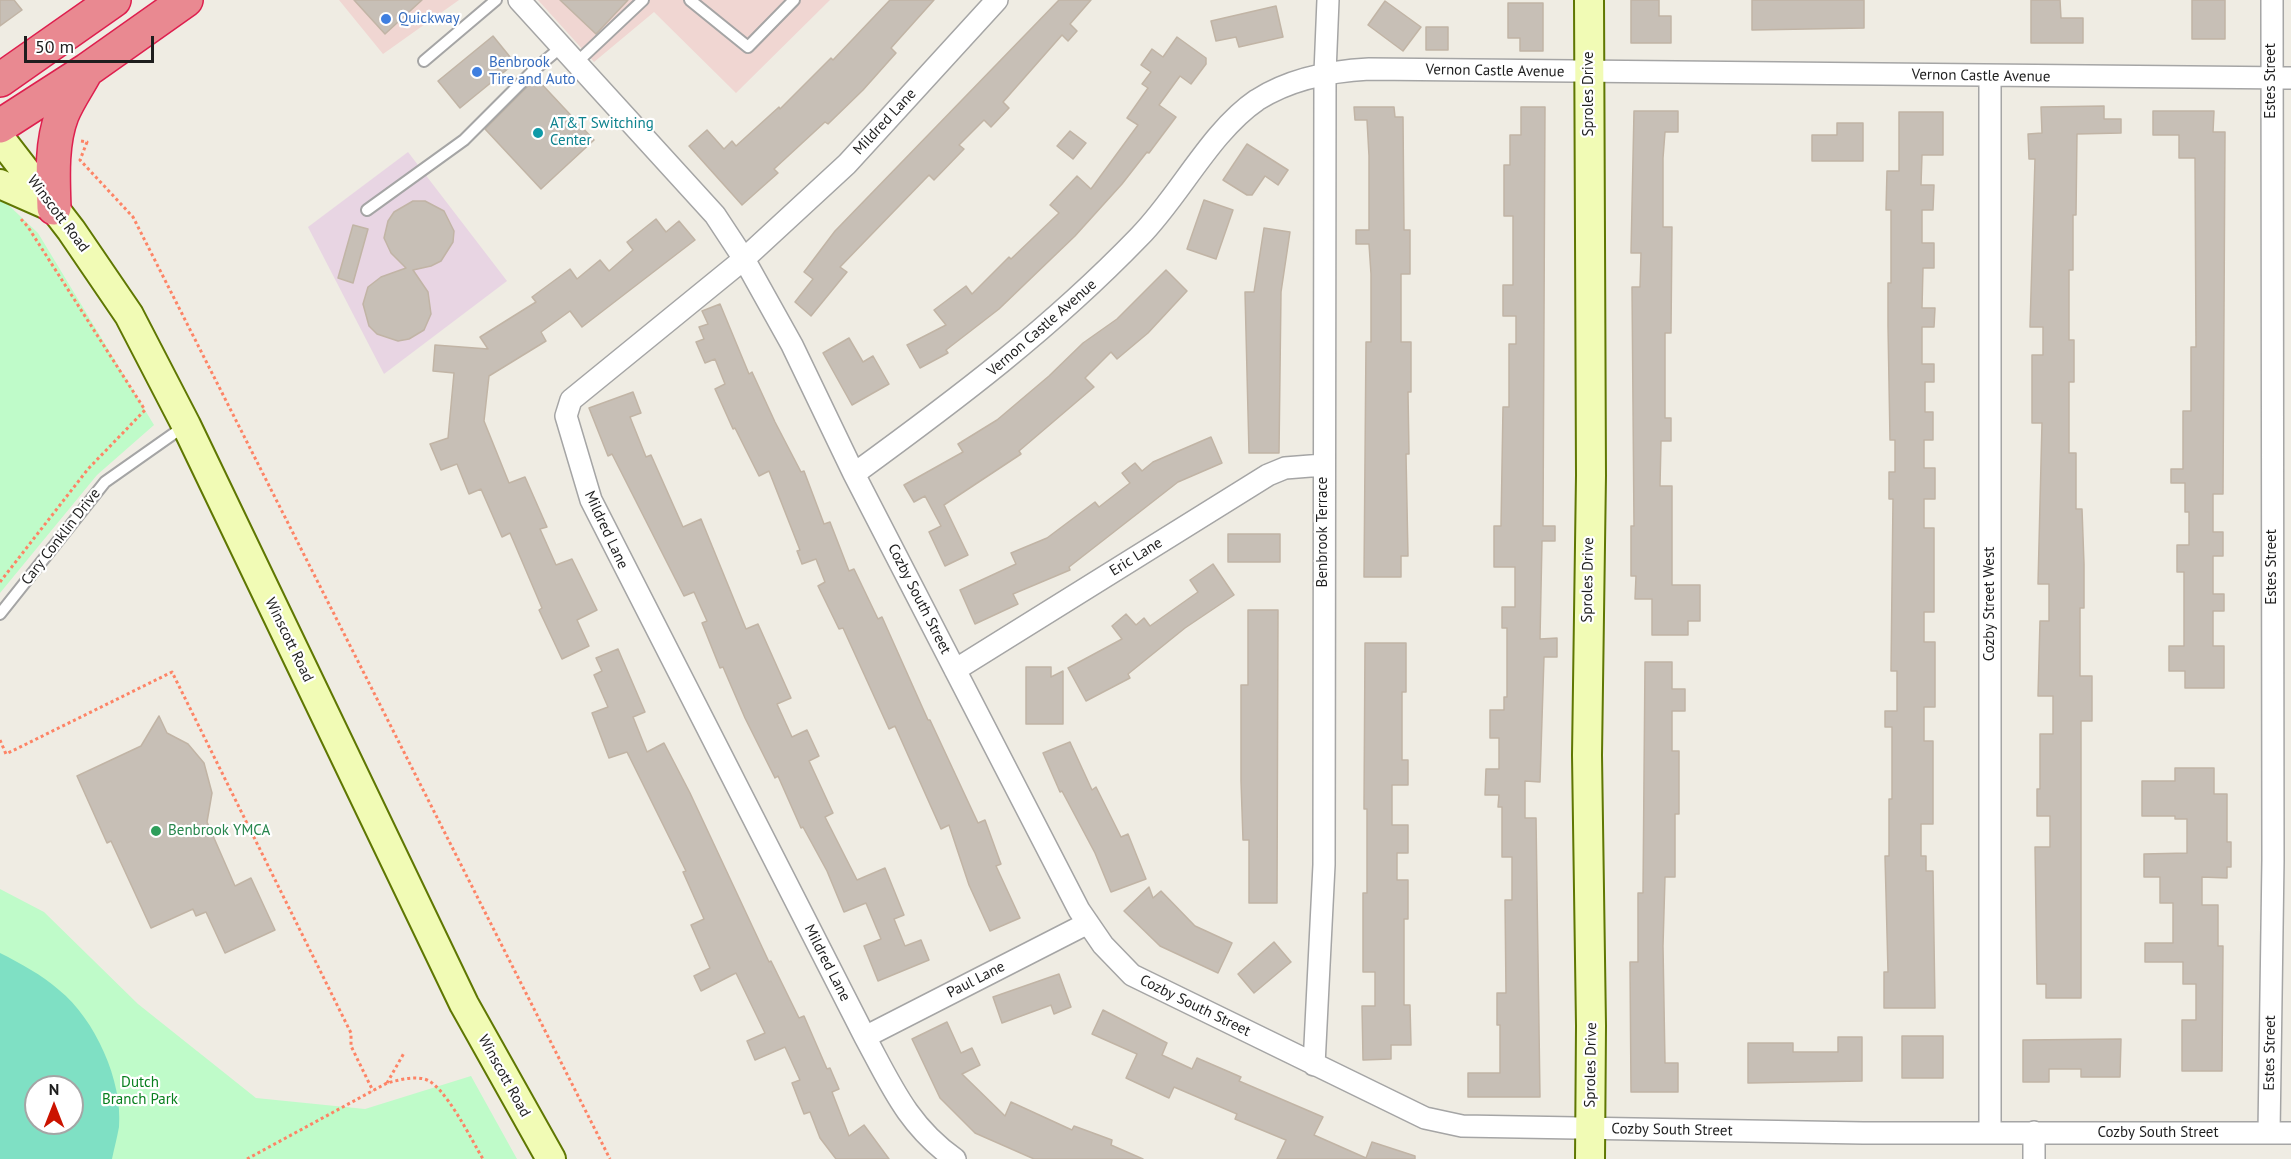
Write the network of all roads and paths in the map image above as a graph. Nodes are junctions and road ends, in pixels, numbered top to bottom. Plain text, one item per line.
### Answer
1 (114, 0) edge
2 (186, 0) edge
3 (496, 0) edge
4 (643, 0) edge
5 (690, 0) edge
6 (794, 0) edge
7 (997, 0) edge
8 (1328, 0) edge
9 (1589, 0) edge
10 (2271, 0) edge
11 (522, 1) edge
12 (560, 48) junction
13 (424, 61) dead end
14 (575, 64) junction
15 (87, 70) junction
16 (1589, 72) junction
17 (1325, 73) junction
18 (1990, 76) junction
19 (2281, 78) edge
20 (0, 80) edge
21 (0, 126) edge
22 (0, 138) edge
23 (57, 138) junction
24 (0, 184) edge
25 (54, 208) junction
26 (367, 210) dead end
27 (14, 212) dead end
28 (744, 259) junction
29 (186, 425) junction
30 (1323, 465) junction
31 (854, 474) junction
32 (0, 582) edge
33 (0, 614) edge
34 (955, 670) junction
35 (0, 740) edge
36 (1088, 923) junction
37 (865, 1037) junction
38 (404, 1053) dead end
39 (1314, 1065) junction
40 (387, 1083) junction
41 (373, 1091) junction
42 (1590, 1129) junction
43 (1990, 1132) junction
44 (2034, 1132) junction
45 (2269, 1133) junction
46 (2291, 1133) edge
47 (247, 1159) edge
48 (483, 1159) edge
49 (550, 1159) edge
50 (610, 1159) edge
51 (955, 1159) edge
52 (1590, 1159) edge
53 (2034, 1159) edge

1 - 20 highway
2 - 15 highway
3 - 13 lane
4 - 14 lane
5 - 6 lane
7 - 28 street, Mildred Lane
8 - 17 street, Benbrook Terrace
9 - 16 main road, Sproles Drive
10 - 19 street, Estes Street
11 - 12 street, Cozby South Street
12 - 14 street, Cozby South Street
12 - 26 lane
14 - 28 street, Cozby South Street
15 - 21 highway
15 - 23 highway
16 - 17 street, Vernon Castle Avenue
16 - 18 street, Vernon Castle Avenue
16 - 42 main road, Sproles Drive
17 - 30 street, Benbrook Terrace
17 - 31 street, Vernon Castle Avenue
18 - 19 street, Vernon Castle Avenue
18 - 43 street, Cozby Street West
19 - 45 street, Estes Street
22 - 25 main road, Winscott Road
23 - 25 highway
23 - 50 path
24 - 25 main road
25 - 29 main road, Winscott Road
27 - 32 path
28 - 31 street, Cozby South Street
28 - 37 street, Mildred Lane
29 - 33 lane, Cary Conklin Drive
29 - 49 main road, Winscott Road
30 - 34 street, Eric Lane
30 - 39 street, Benbrook Terrace
31 - 34 street, Cozby South Street
34 - 36 street, Cozby South Street
35 - 41 path
36 - 37 street, Paul Lane
36 - 39 street, Cozby South Street
37 - 51 street, Mildred Lane
38 - 40 path
39 - 42 street, Cozby South Street
40 - 41 path
40 - 48 path
41 - 47 path
42 - 43 street, Cozby South Street
42 - 52 main road, Sproles Drive
43 - 44 street, Cozby South Street
44 - 45 street, Cozby South Street
44 - 53 street
45 - 46 street, Cozby South Street

